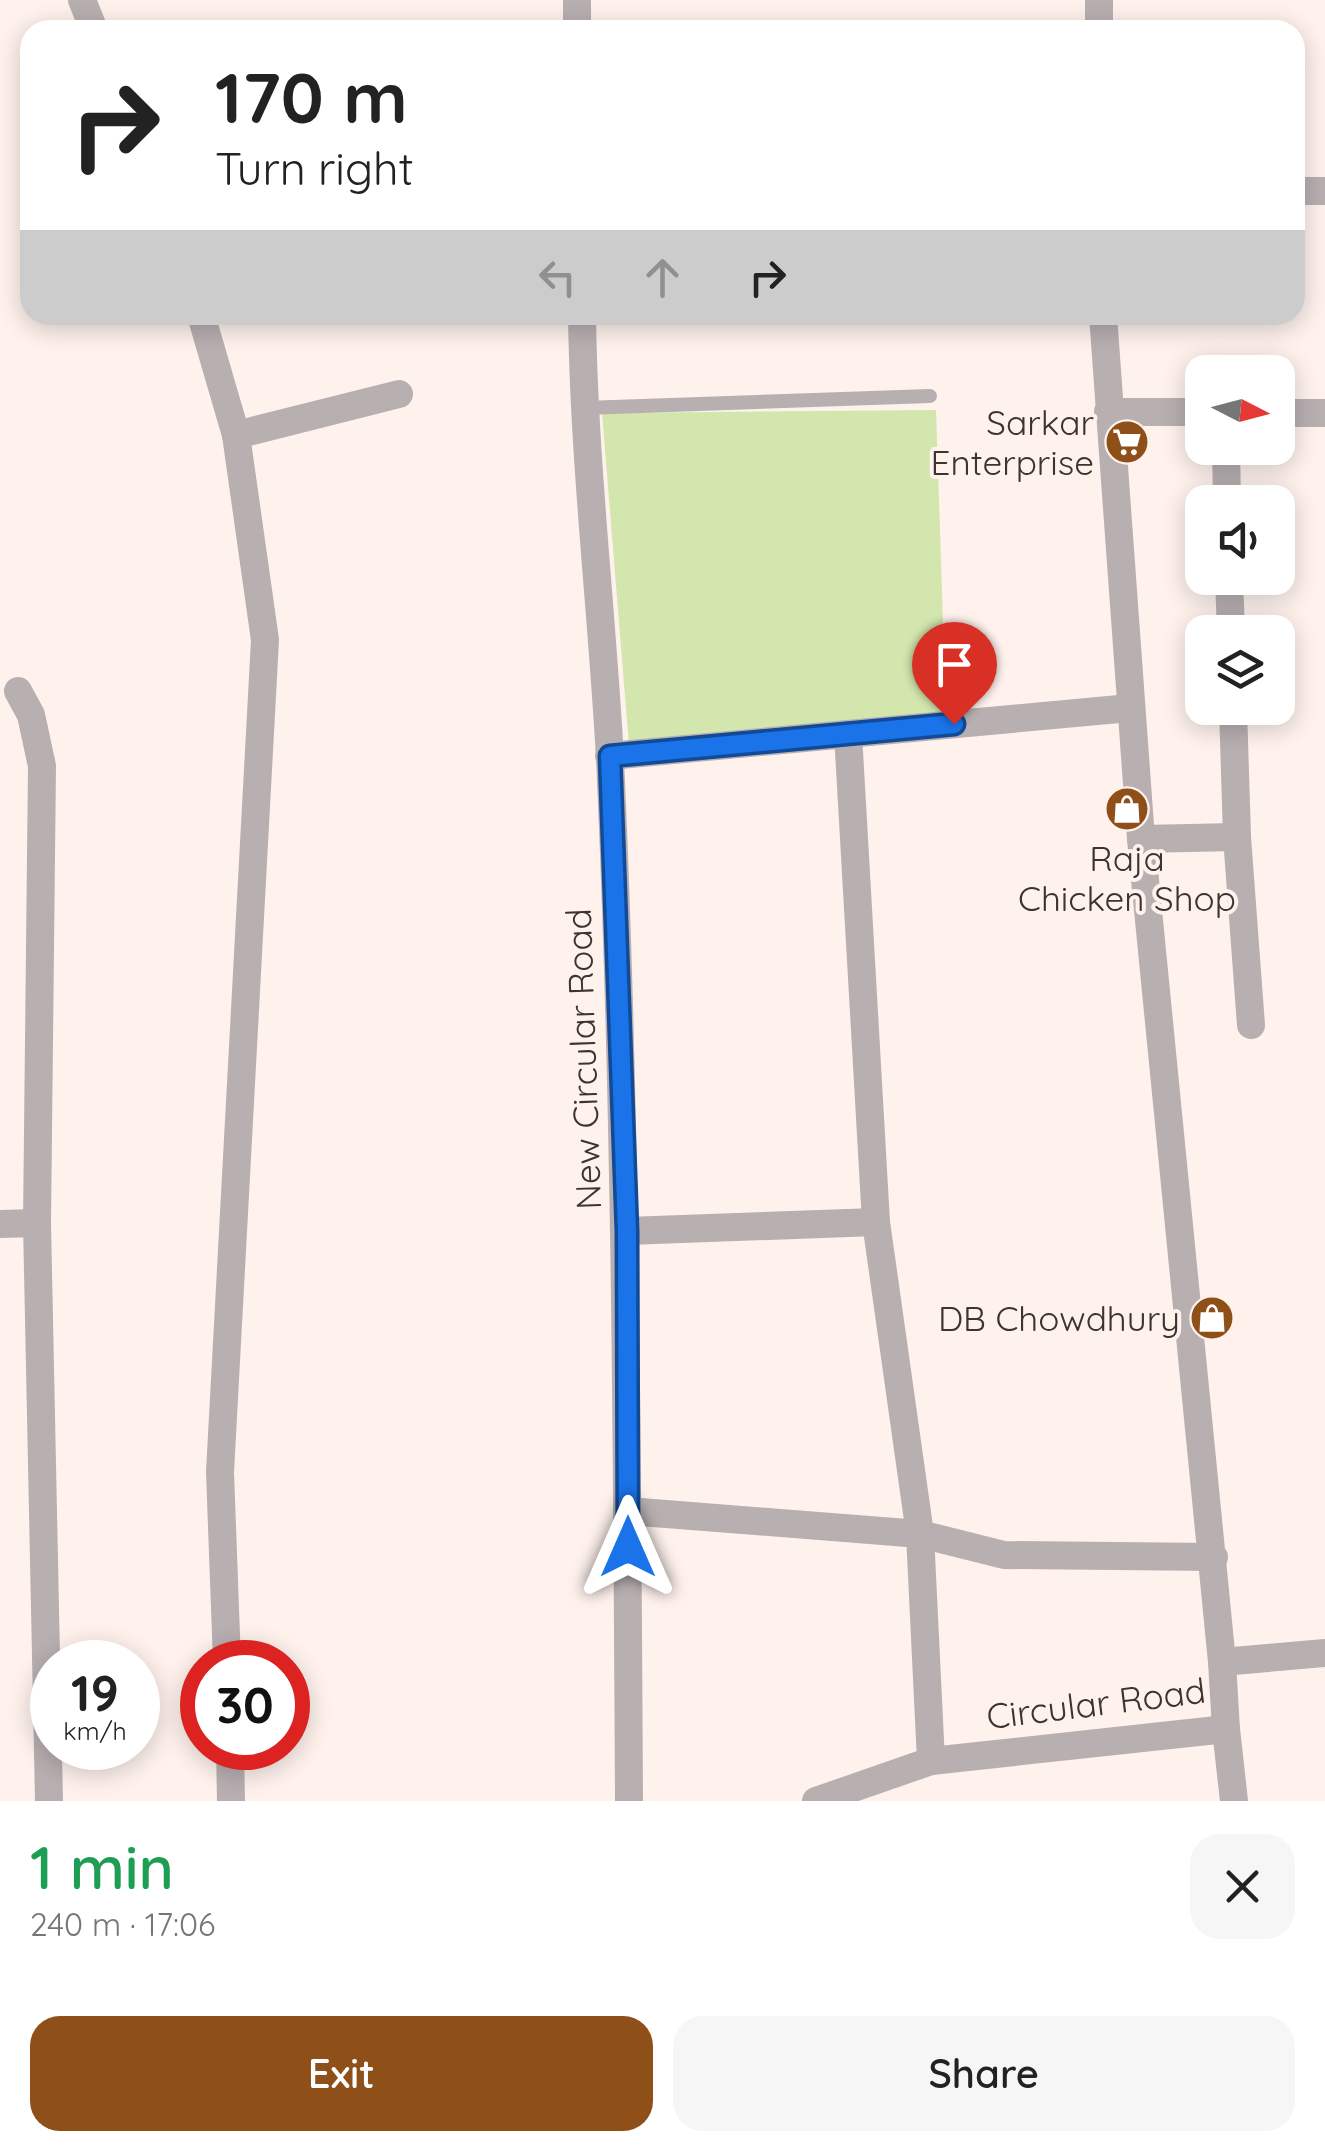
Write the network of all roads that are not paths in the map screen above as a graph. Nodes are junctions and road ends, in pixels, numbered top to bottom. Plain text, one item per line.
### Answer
1 (205, 325) edge
2 (582, 325) edge
3 (1104, 325) edge
4 (398, 394) dead end
5 (930, 396) dead end
6 (584, 408) junction
7 (1108, 412) junction
8 (1185, 412) edge
9 (1295, 412) edge
10 (1325, 413) edge
11 (236, 435) junction
12 (18, 692) dead end
13 (1130, 708) junction
14 (1234, 725) edge
15 (848, 734) junction
16 (610, 756) junction
17 (1237, 837) junction
18 (1141, 839) junction
19 (1252, 1025) dead end
20 (37, 1222) junction
21 (876, 1222) junction
22 (0, 1224) edge
23 (627, 1231) junction
24 (628, 1511) junction
25 (920, 1534) junction
26 (1214, 1557) junction
27 (227, 1640) edge
28 (1325, 1652) edge
29 (1222, 1662) junction
30 (1226, 1728) junction
31 (932, 1761) junction
32 (230, 1770) edge
33 (49, 1801) edge
34 (231, 1801) edge
35 (629, 1801) edge
36 (816, 1801) edge
37 (1234, 1801) edge

1 - 11 street
2 - 6 street, New Circular Road
3 - 7 street
4 - 11 street
5 - 6 lane
6 - 16 street, New Circular Road
7 - 8 street
7 - 13 street
9 - 10 street
11 - 27 street
12 - 20 street
13 - 15 street
13 - 18 street
14 - 17 street
15 - 16 street
15 - 21 street
16 - 23 street, New Circular Road
17 - 18 street
17 - 19 street
18 - 26 street
20 - 22 street
20 - 33 street
21 - 23 street
21 - 25 street
23 - 24 street, New Circular Road
24 - 25 street
24 - 35 street, New Circular Road
25 - 26 street
25 - 31 street
26 - 29 street
28 - 29 street, Circular Road
29 - 30 street, Circular Road
30 - 31 street, Circular Road
30 - 37 street
31 - 36 street, Circular Road
32 - 34 street

